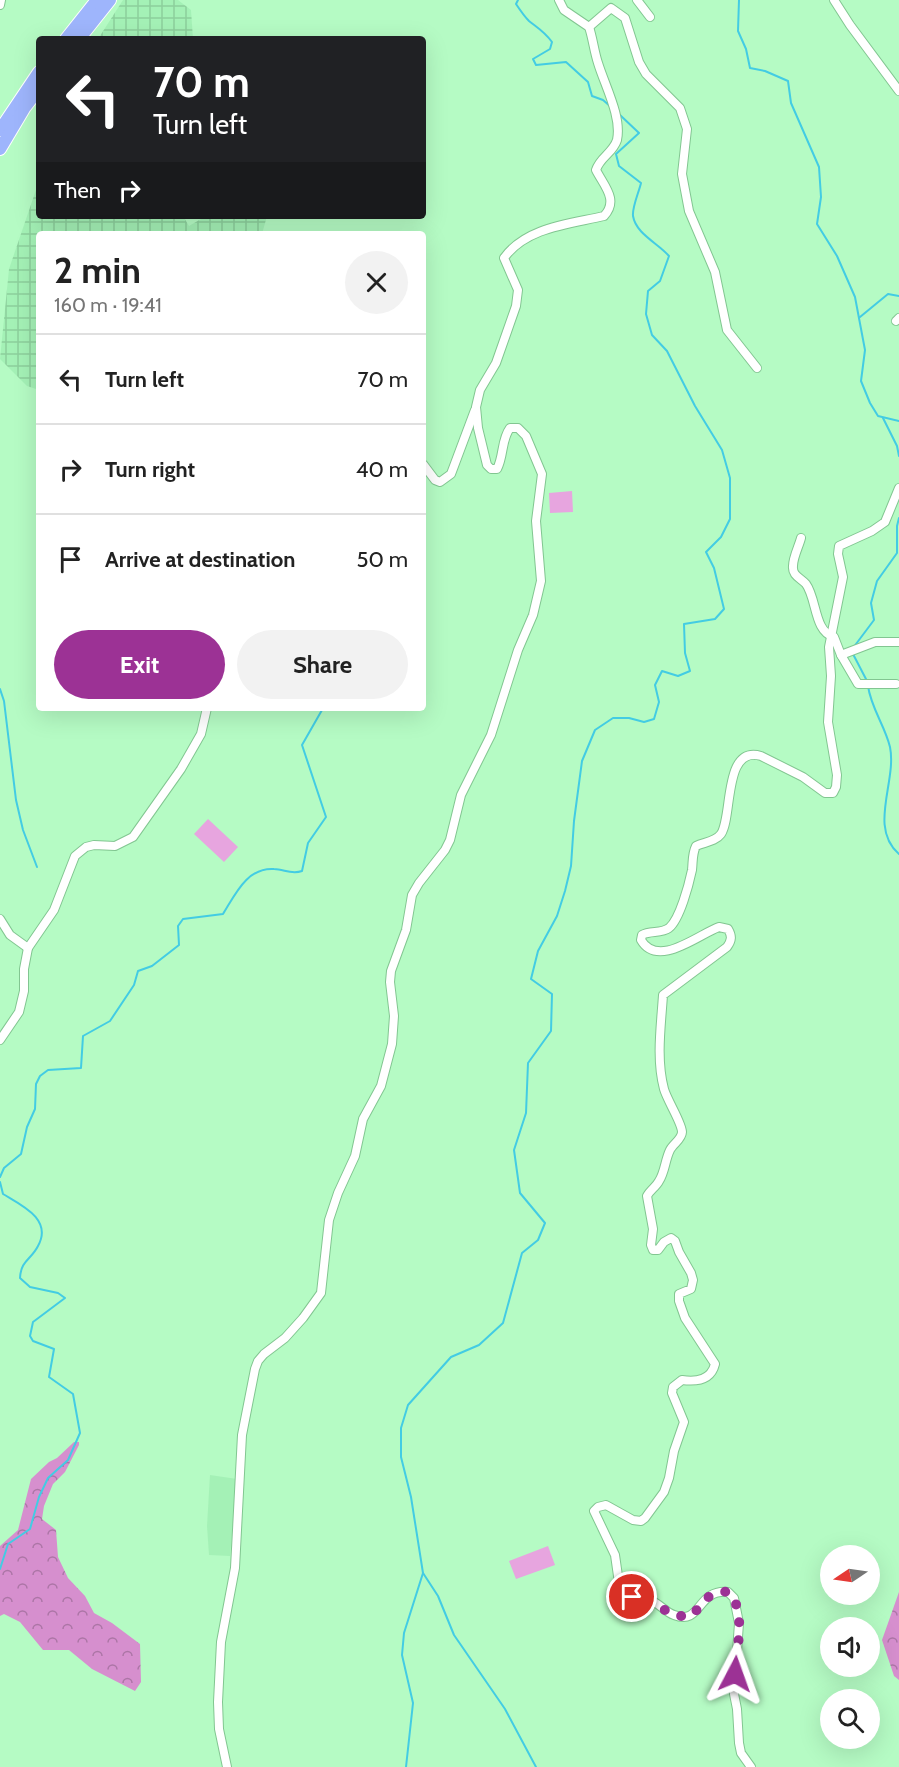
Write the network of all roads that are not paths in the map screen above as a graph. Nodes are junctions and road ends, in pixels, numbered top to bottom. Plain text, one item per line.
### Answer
1 (1, 0) edge
2 (97, 0) edge
3 (110, 0) edge
4 (559, 0) edge
5 (637, 0) edge
6 (834, 0) edge
7 (0, 5) edge
8 (650, 17) dead end
9 (589, 27) junction
10 (68, 36) edge
11 (81, 36) edge
12 (36, 76) edge
13 (899, 91) edge
14 (36, 93) edge
15 (0, 130) edge
16 (0, 149) edge
17 (757, 368) dead end
18 (476, 407) junction
19 (426, 468) edge
20 (899, 488) edge
21 (801, 538) dead end
22 (831, 636) junction
23 (899, 642) edge
24 (843, 654) junction
25 (896, 684) dead end
26 (206, 711) edge
27 (0, 919) edge
28 (28, 948) junction
29 (0, 1040) edge
30 (227, 1767) edge
31 (751, 1767) edge

1 - 7 street
2 - 10 highway
3 - 11 highway
4 - 9 street
5 - 8 street
6 - 13 street
9 - 17 street
9 - 18 street
12 - 15 highway
14 - 16 highway
18 - 19 street
18 - 30 street
20 - 22 street
21 - 22 street
22 - 24 street
22 - 31 street
23 - 24 street
24 - 25 street
26 - 28 street
27 - 28 street
28 - 29 street

